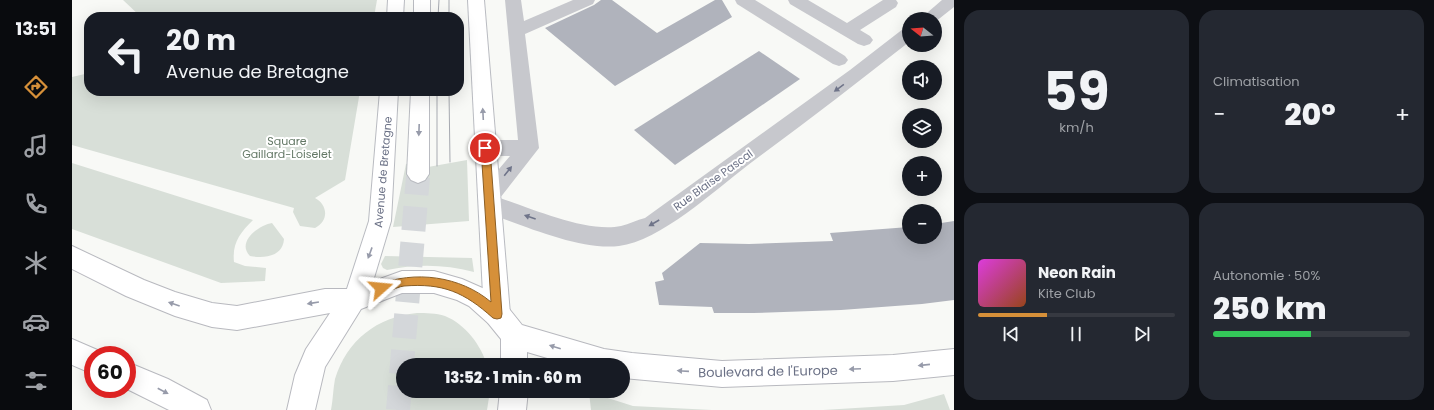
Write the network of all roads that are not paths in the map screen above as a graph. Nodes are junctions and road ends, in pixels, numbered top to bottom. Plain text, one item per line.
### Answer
1 (396, 0) edge
2 (422, 0) edge
3 (476, 0) edge
4 (513, 0) edge
5 (587, 0) edge
6 (743, 0) edge
7 (796, 0) edge
8 (953, 0) edge
9 (887, 1) edge
10 (906, 11) dead end
11 (395, 12) edge
12 (422, 12) edge
13 (937, 12) edge
14 (848, 30) junction
15 (517, 31) junction
16 (902, 38) edge
17 (864, 40) dead end
18 (839, 60) dead end
19 (389, 96) edge
20 (420, 96) edge
21 (485, 148) junction
22 (529, 148) junction
23 (418, 174) tunnel mouth
24 (490, 200) junction
25 (72, 257) edge
26 (354, 299) junction
27 (497, 314) junction
28 (514, 336) junction
29 (72, 352) edge
30 (84, 357) edge
31 (514, 358) edge
32 (954, 362) edge
33 (136, 379) edge
34 (513, 398) edge
35 (198, 410) edge
36 (301, 410) edge
37 (512, 410) edge

1 - 11 main road
2 - 12 main road
21 -> 3 main road
4 - 15 street
5 - 15 street
6 - 18 street
7 - 14 street
8 - 13 street
9 - 10 street
9 - 14 street
14 - 17 street
15 - 22 street
16 -> 24 street, Rue Blaise Pascal
19 -> 26 main road, Avenue de Bretagne
20 -> 23 main road
21 - 22 street
21 - 24 main road
24 -> 22 street
24 - 27 main road
26 -> 25 main road
26 - 27 main road
26 - 36 main road, Avenue de Bretagne
27 - 28 main road
28 - 31 main road
32 -> 28 main road, Boulevard de l'Europe
29 - 30 main road
33 -> 35 main road
34 - 37 main road

